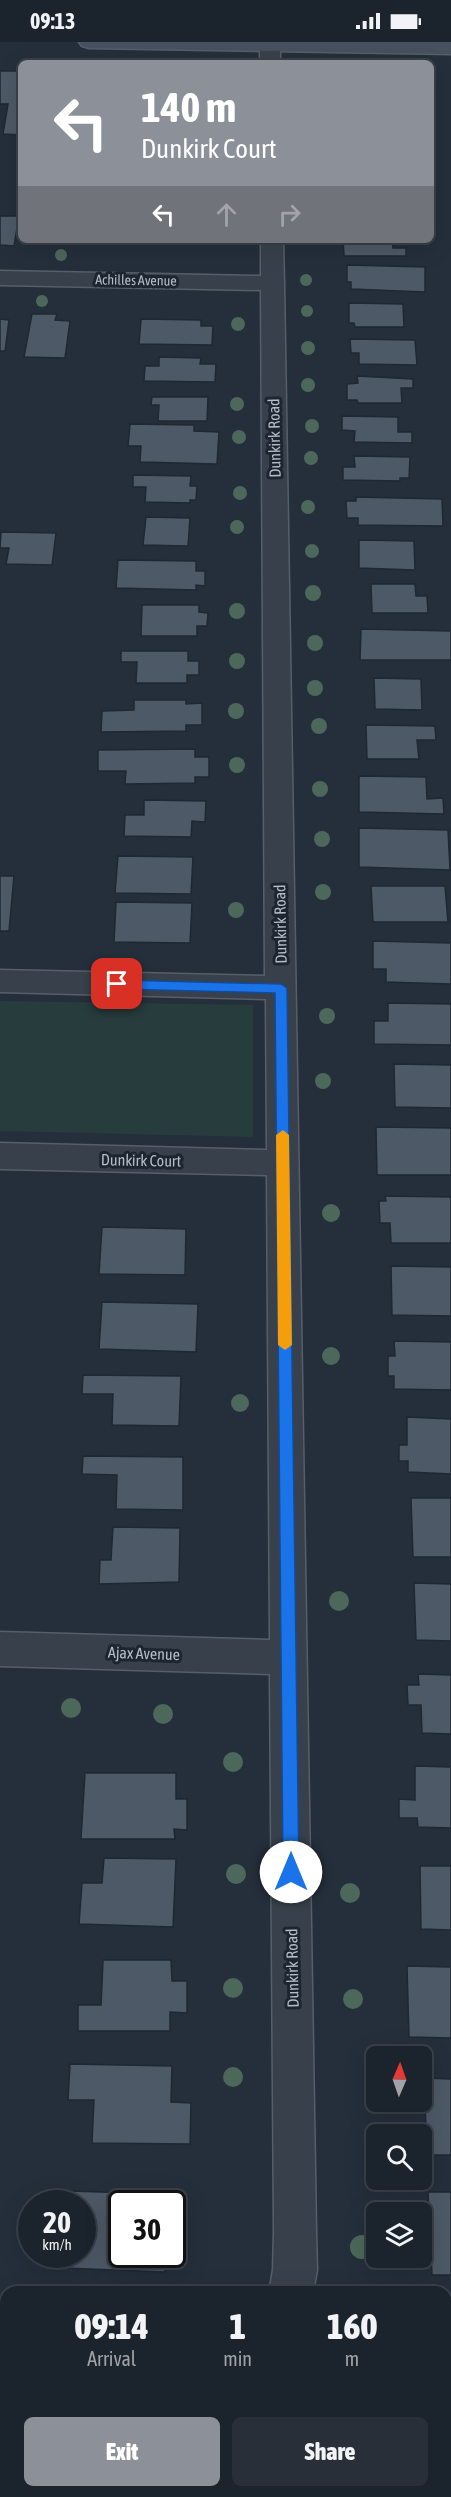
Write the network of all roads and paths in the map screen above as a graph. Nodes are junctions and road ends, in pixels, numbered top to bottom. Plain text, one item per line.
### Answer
1 (89, 42) edge
2 (451, 48) edge
3 (270, 54) edge
4 (272, 243) edge
5 (0, 278) edge
6 (273, 283) junction
7 (0, 981) edge
8 (281, 988) junction
9 (0, 1156) edge
10 (283, 1163) junction
11 (0, 1649) edge
12 (288, 1658) junction
13 (292, 2286) edge

1 - 3 main road
2 - 3 main road
4 - 6 street, Dunkirk Road
5 - 6 street, Achilles Avenue
6 - 8 street, Dunkirk Road
7 - 8 street
8 - 10 street, Dunkirk Road
9 - 10 street, Dunkirk Court
10 - 12 street, Dunkirk Road
11 - 12 street, Ajax Avenue
12 - 13 street, Dunkirk Road

